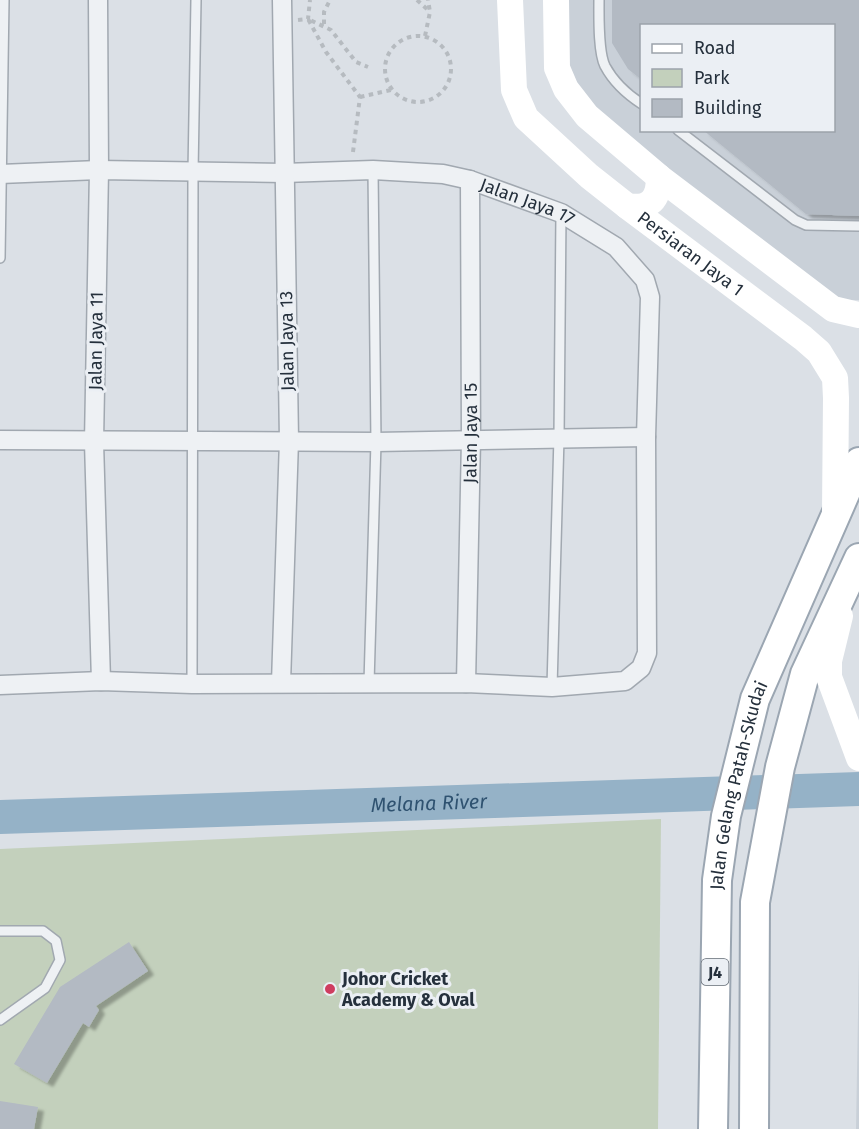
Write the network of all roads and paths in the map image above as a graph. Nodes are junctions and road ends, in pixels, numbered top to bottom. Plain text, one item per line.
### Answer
1 (4, 0) edge
2 (98, 0) edge
3 (196, 0) edge
4 (282, 0) edge
5 (330, 0) edge
6 (417, 0) edge
7 (428, 0) edge
8 (510, 0) edge
9 (556, 0) edge
10 (599, 0) edge
11 (430, 12) junction
12 (324, 25) junction
13 (425, 36) junction
14 (368, 67) dead end
15 (391, 90) junction
16 (360, 97) junction
17 (640, 102) edge
18 (681, 132) edge
19 (99, 170) junction
20 (373, 170) junction
21 (193, 171) junction
22 (351, 171) junction
23 (284, 173) junction
24 (1, 174) edge
25 (658, 177) junction
26 (470, 180) junction
27 (627, 206) junction
28 (561, 213) junction
29 (859, 226) edge
30 (0, 258) edge
31 (859, 315) edge
32 (559, 437) junction
33 (646, 437) junction
34 (471, 439) junction
35 (0, 440) edge
36 (289, 440) junction
37 (94, 442) junction
38 (192, 442) junction
39 (376, 442) junction
40 (859, 462) edge
41 (835, 520) junction
42 (854, 568) edge
43 (101, 681) junction
44 (369, 682) junction
45 (281, 683) junction
46 (466, 683) junction
47 (192, 684) junction
48 (0, 685) edge
49 (552, 687) junction
50 (856, 752) edge
51 (0, 931) edge
52 (0, 1020) edge
53 (713, 1129) edge
54 (754, 1129) edge

1 - 24 lane
2 - 19 street, Jalan Jaya 11
3 - 21 lane
4 - 23 street, Jalan Jaya 13
5 - 12 path
6 - 11 path
7 - 11 path
8 - 27 main road, Persiaran Jaya 1
9 - 25 main road
10 - 17 lane
11 - 13 path
12 - 14 path
12 - 16 path
13 - 15 path
13 - 15 path
15 - 16 path
16 - 22 path
18 - 29 lane
19 - 21 street, Jalan Jaya 17
19 - 24 street, Jalan Jaya 17
19 - 37 street, Jalan Jaya 11
20 - 22 street, Jalan Jaya 17
20 - 26 street, Jalan Jaya 17
20 - 39 lane
21 - 23 street, Jalan Jaya 17
21 - 38 lane
22 - 23 street, Jalan Jaya 17
23 - 36 street, Jalan Jaya 13
24 - 30 lane
25 - 27 main road
25 - 31 main road
26 - 28 street, Jalan Jaya 17
26 - 34 street, Jalan Jaya 15
27 - 41 main road, Persiaran Jaya 1
28 - 32 lane
28 - 33 street, Jalan Jaya 17
32 - 33 street
32 - 34 street
32 - 49 lane
33 - 49 street, Jalan Jaya 17
34 - 39 street
34 - 46 street, Jalan Jaya 15
35 - 37 street
36 - 38 street
36 - 39 street
36 - 45 street, Jalan Jaya 13
37 - 38 street
37 - 43 street, Jalan Jaya 11
38 - 47 lane
39 - 44 lane
40 - 41 main road, Jalan Gelang Patah-Skudai / J4
41 - 53 main road, Jalan Gelang Patah-Skudai / J4
42 - 50 main road
42 - 54 main road, Jalan Gelang Patah-Skudai / J4
43 - 47 street
43 - 48 street
44 - 45 street
44 - 46 street
45 - 47 street
46 - 49 street
51 - 52 lane

